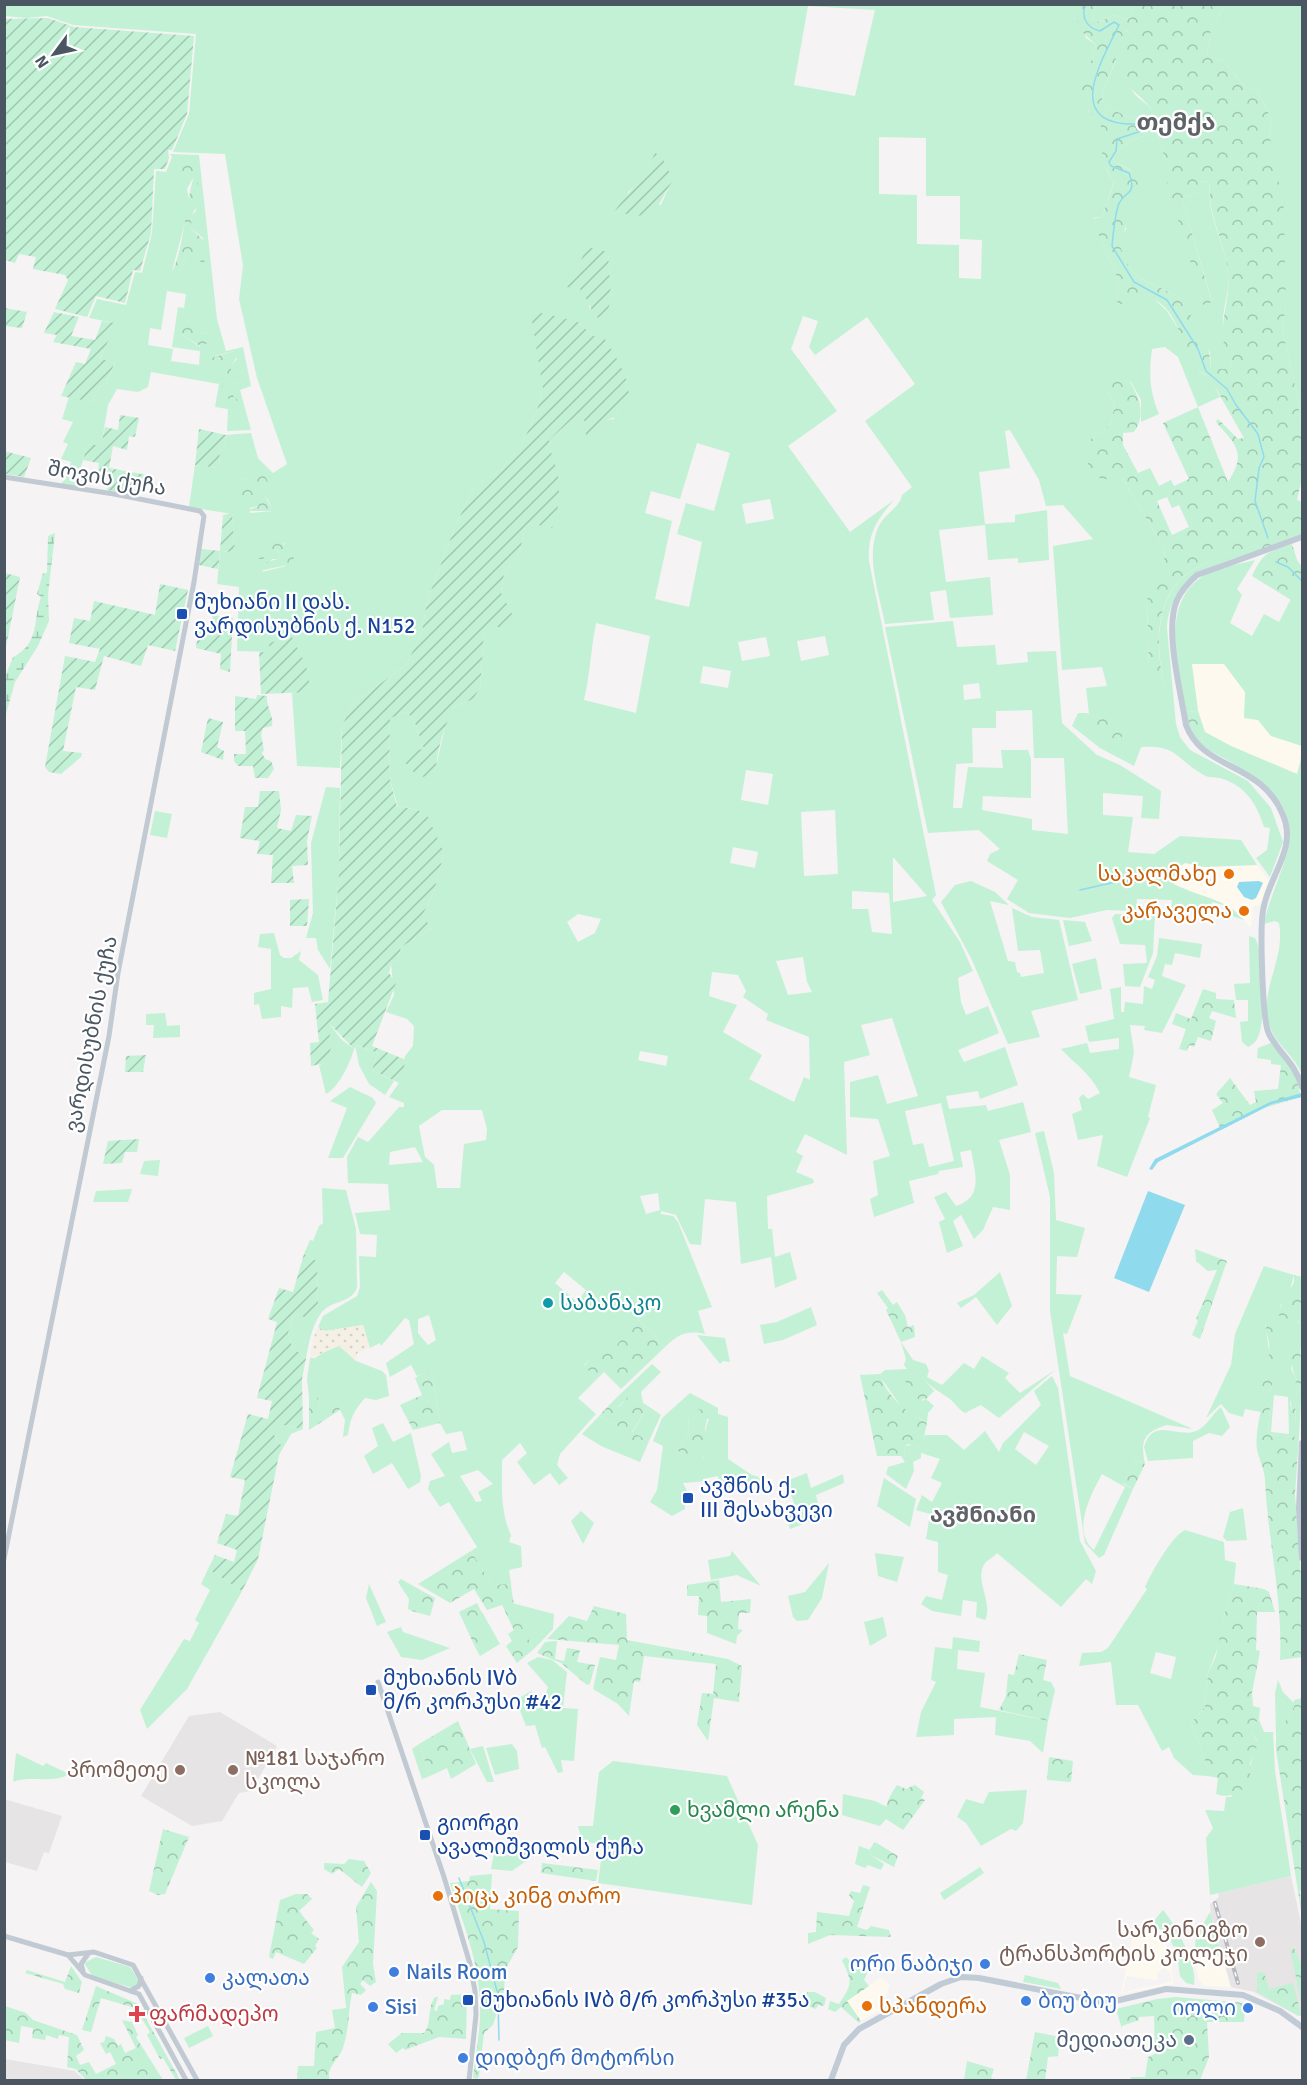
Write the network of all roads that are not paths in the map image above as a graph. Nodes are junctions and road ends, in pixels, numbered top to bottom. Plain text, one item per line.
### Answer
1 (4, 477) edge
2 (203, 513) joint
3 (1302, 537) edge
4 (1302, 1087) edge
5 (1302, 1443) edge
6 (1302, 1558) edge
7 (4, 1559) edge
8 (378, 1682) dead end
9 (4, 1936) edge
10 (94, 1952) junction
11 (68, 1955) junction
12 (86, 1975) junction
13 (141, 1978) junction
14 (130, 1991) junction
15 (151, 1995) junction
16 (142, 2000) junction
17 (1302, 2027) edge
18 (170, 2030) junction
19 (162, 2035) junction
20 (186, 2080) edge
21 (197, 2080) edge
22 (469, 2080) edge
23 (831, 2080) edge

1 - 2 street, შოვის ქუჩა
2 - 7 street, ვარდისუბნის ქუჩა
3 - 4 main road
5 - 6 main road
8 - 22 street
9 - 11 street
10 - 11 street
10 - 12 street
10 - 13 street
11 - 12 street
12 - 14 street
13 - 14 street
13 - 15 street
14 - 16 street
15 - 16 street
15 - 18 street
16 - 19 street
17 - 23 main road
18 - 19 street
18 - 21 street
19 - 20 street

